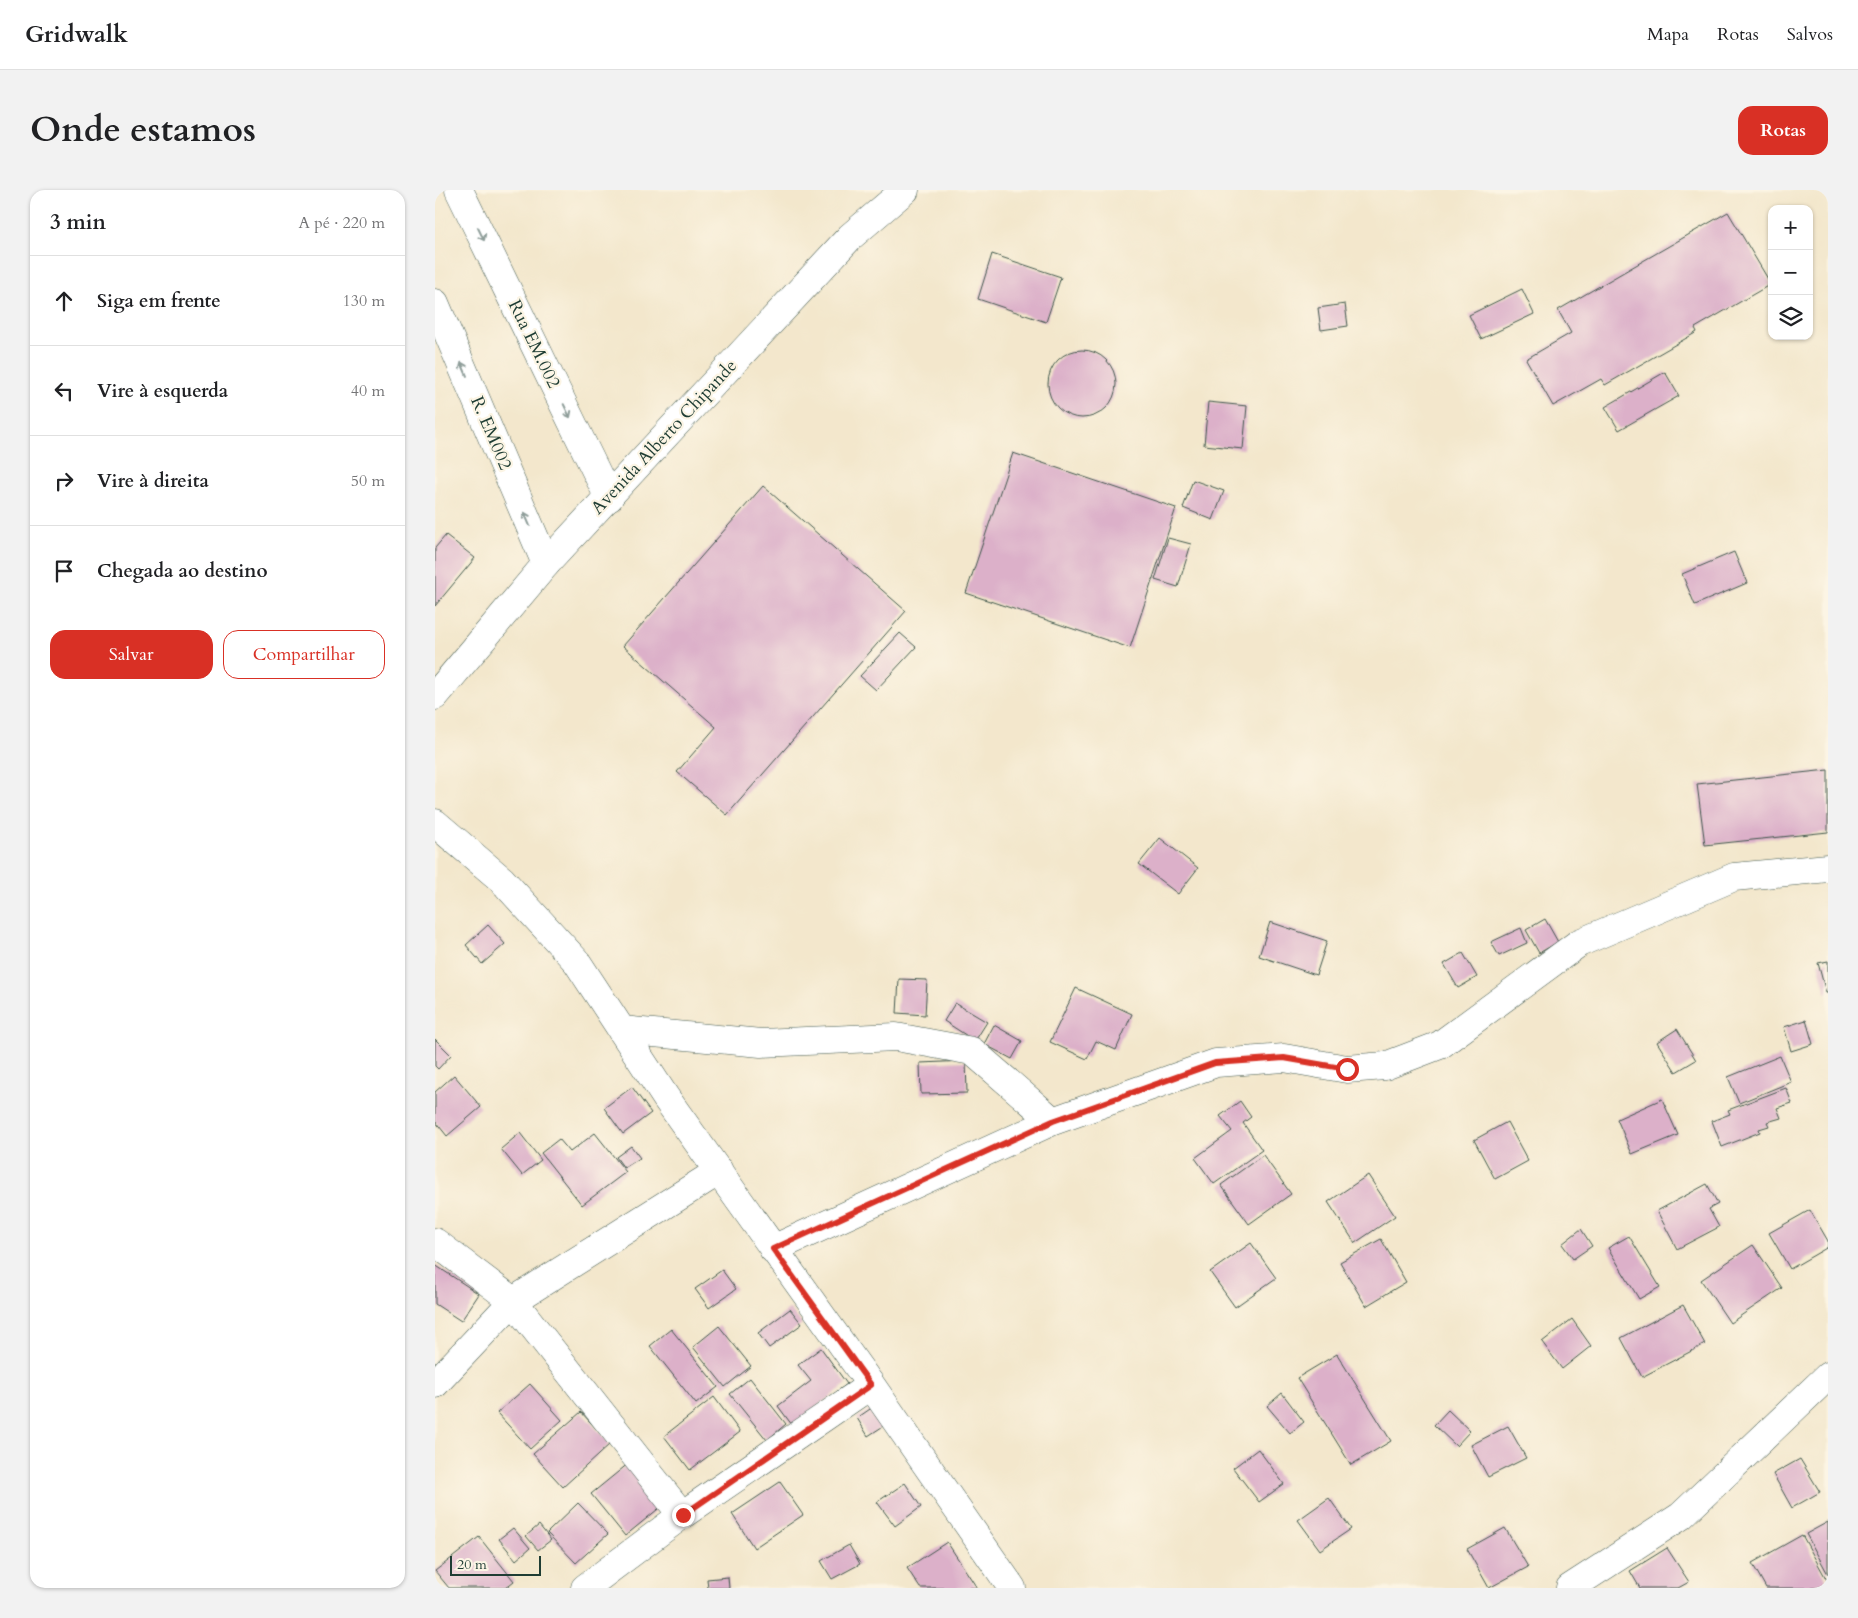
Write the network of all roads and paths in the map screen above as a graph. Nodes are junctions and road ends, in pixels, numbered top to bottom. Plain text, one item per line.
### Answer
1 (459, 190) edge
2 (905, 190) edge
3 (437, 312) edge
4 (609, 498) junction
5 (546, 564) junction
6 (435, 696) edge
7 (435, 823) edge
8 (1828, 868) edge
9 (621, 1030) junction
10 (1053, 1121) junction
11 (719, 1171) junction
12 (435, 1242) edge
13 (773, 1249) junction
14 (513, 1301) junction
15 (1828, 1376) edge
16 (435, 1384) edge
17 (871, 1385) junction
18 (683, 1515) junction
19 (585, 1588) edge
20 (1012, 1588) edge
21 (1570, 1588) edge

1 -> 4 street, Rua EM.002
2 - 4 street, Avenida Alberto Chipande
5 -> 3 street, R. EM002
4 - 5 street, Avenida Alberto Chipande
5 - 6 street, Avenida Alberto Chipande
7 - 9 street
8 - 10 street
9 - 10 street
9 - 11 street
10 - 13 street
11 - 13 street
11 - 14 street
12 - 14 street
13 - 17 street
14 - 16 street
14 - 18 street
15 - 21 street
17 - 18 street
17 - 20 street
18 - 19 street

